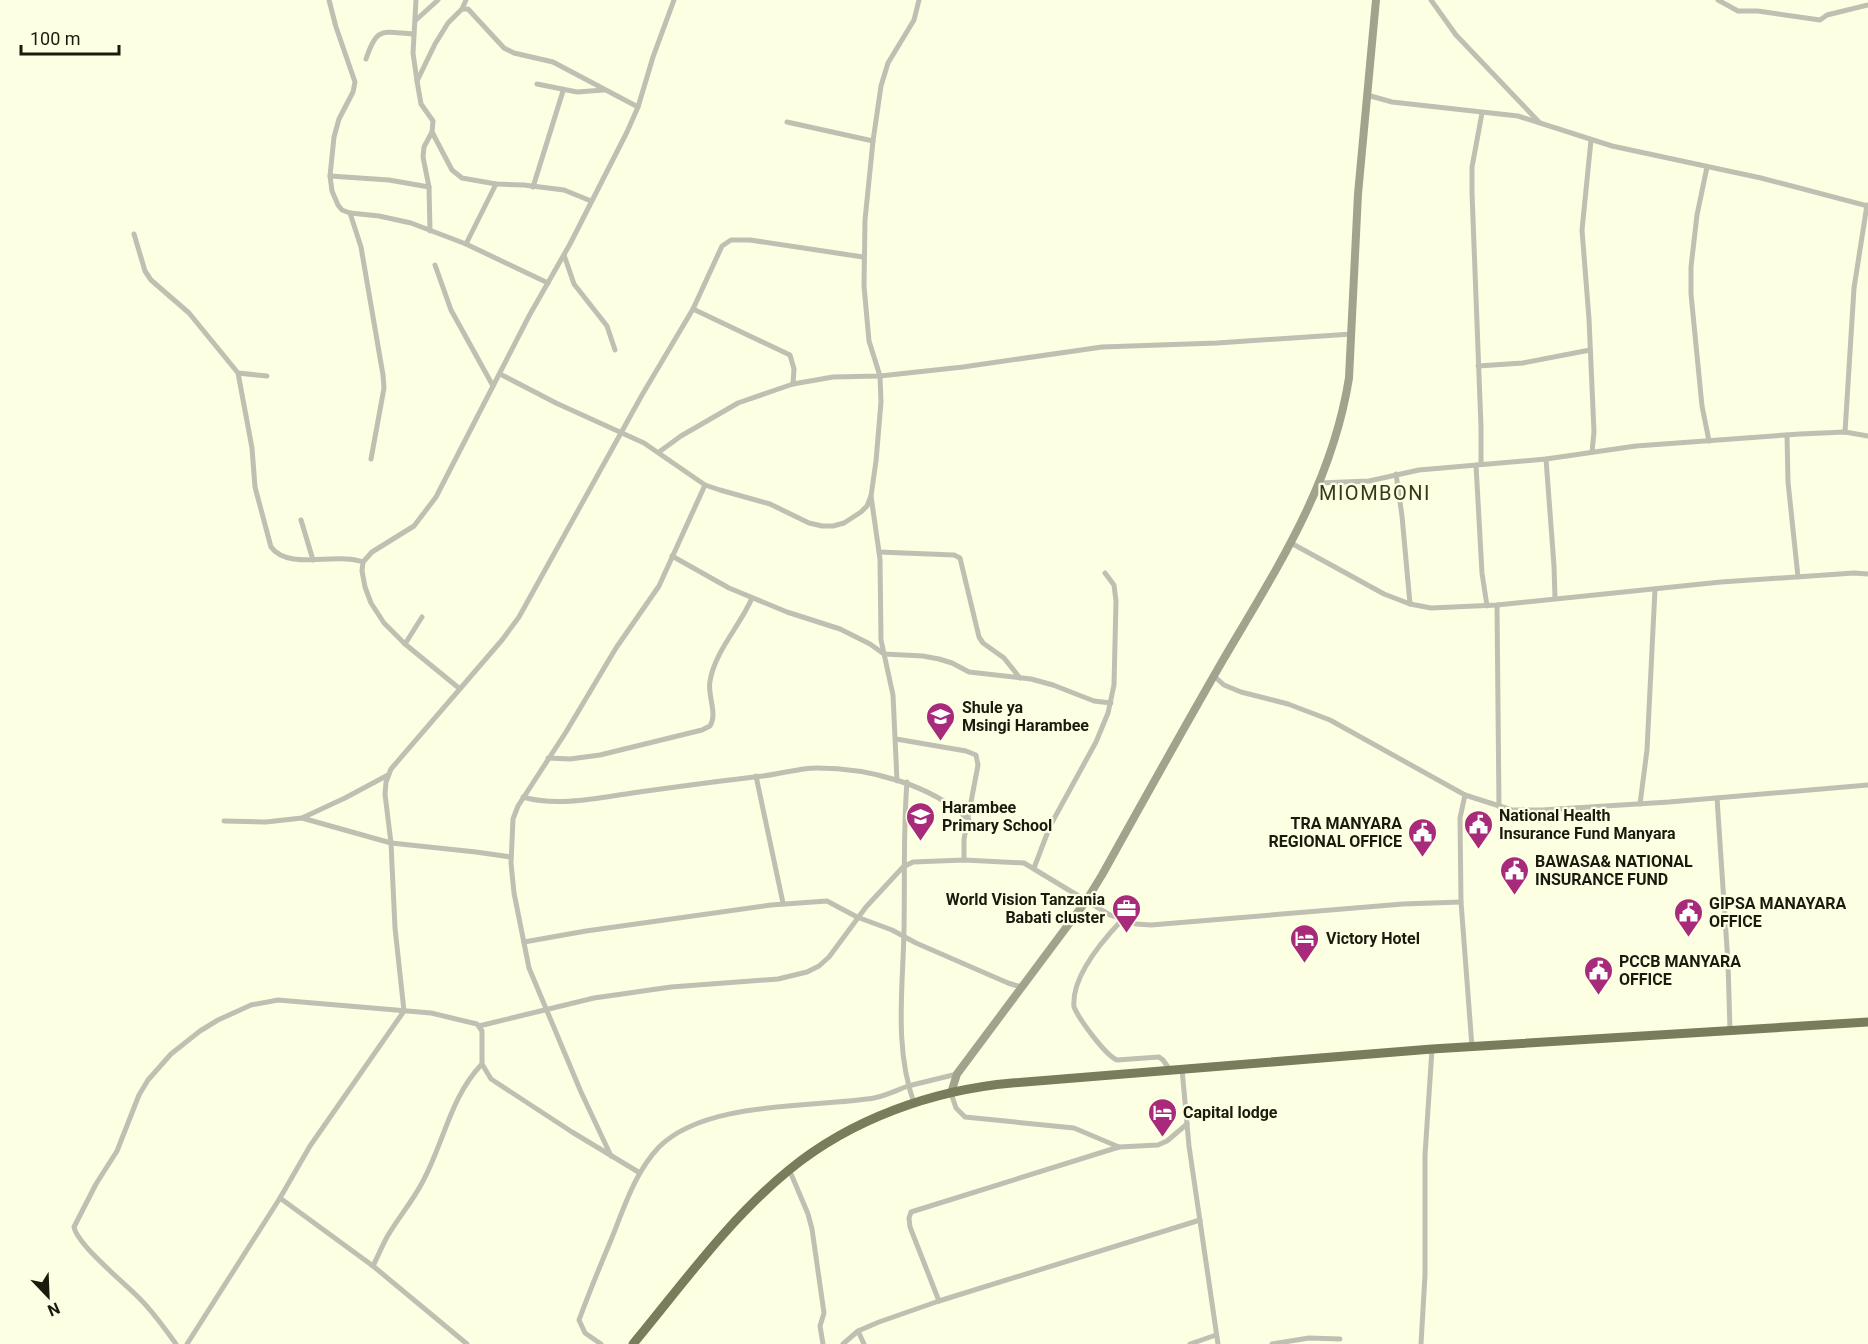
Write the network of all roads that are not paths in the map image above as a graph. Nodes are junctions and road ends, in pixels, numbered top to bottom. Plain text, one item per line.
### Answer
1 (329, 0) edge
2 (416, 0) edge
3 (438, 0) edge
4 (466, 0) edge
5 (674, 0) edge
6 (919, 0) edge
7 (1376, 0) edge
8 (1431, 0) edge
9 (1718, 0) edge
10 (1868, 5) edge
11 (462, 9) junction
12 (416, 20) junction
13 (413, 34) junction
14 (366, 59) dead end
15 (417, 81) junction
16 (537, 84) dead end
17 (606, 90) junction
18 (563, 91) junction
19 (1367, 95) junction
20 (638, 107) junction
21 (1482, 113) junction
22 (787, 122) dead end
23 (1541, 124) junction
24 (432, 132) junction
25 (1591, 140) junction
26 (873, 141) junction
27 (1707, 167) junction
28 (330, 176) junction
29 (496, 184) junction
30 (429, 187) junction
31 (533, 187) junction
32 (591, 201) junction
33 (1867, 206) edge
34 (350, 213) junction
35 (430, 231) junction
36 (134, 234) dead end
37 (466, 244) junction
38 (564, 255) junction
39 (863, 257) junction
40 (435, 265) dead end
41 (548, 283) junction
42 (693, 309) junction
43 (1352, 334) junction
44 (615, 350) dead end
45 (1590, 350) junction
46 (1479, 366) junction
47 (238, 373) junction
48 (500, 374) junction
49 (267, 376) dead end
50 (880, 376) junction
51 (793, 384) junction
52 (493, 386) junction
53 (1845, 432) junction
54 (622, 433) junction
55 (1787, 435) junction
56 (1868, 436) edge
57 (1709, 441) junction
58 (659, 452) junction
59 (1592, 452) junction
60 (371, 459) dead end
61 (1546, 459) junction
62 (1478, 465) junction
63 (1396, 474) junction
64 (1319, 483) junction
65 (705, 485) junction
66 (871, 496) junction
67 (301, 520) dead end
68 (1291, 543) junction
69 (879, 552) junction
70 (672, 556) junction
71 (313, 560) junction
72 (363, 562) junction
73 (1105, 573) dead end
74 (1868, 574) edge
75 (1798, 578) junction
76 (1655, 589) junction
77 (752, 598) junction
78 (1555, 598) junction
79 (1410, 604) junction
80 (1497, 605) junction
81 (1487, 606) junction
82 (422, 616) dead end
83 (405, 644) junction
84 (884, 654) junction
85 (1214, 676) junction
86 (1020, 678) junction
87 (460, 689) junction
88 (1110, 703) junction
89 (896, 739) junction
90 (548, 758) junction
91 (388, 775) junction
92 (756, 776) junction
93 (897, 781) junction
94 (907, 782) junction
95 (1868, 785) edge
96 (1465, 795) junction
97 (523, 797) junction
98 (1717, 798) junction
99 (1640, 804) junction
100 (1499, 807) junction
101 (302, 818) junction
102 (969, 820) junction
103 (224, 821) dead end
104 (391, 843) junction
105 (511, 857) junction
106 (964, 860) junction
107 (903, 867) junction
108 (1034, 867) junction
109 (1086, 901) junction
110 (1461, 902) junction
111 (783, 903) junction
112 (857, 917) junction
113 (1122, 920) junction
114 (904, 938) junction
115 (524, 942) junction
116 (1021, 987) junction
117 (548, 1010) junction
118 (404, 1011) junction
119 (1868, 1022) edge
120 (479, 1026) junction
121 (1730, 1030) junction
122 (1472, 1047) junction
123 (1432, 1049) junction
124 (482, 1064) junction
125 (1182, 1069) junction
126 (1170, 1070) junction
127 (957, 1074) junction
128 (908, 1086) junction
129 (951, 1093) junction
130 (914, 1103) junction
131 (1187, 1124) junction
132 (1119, 1147) junction
133 (611, 1156) junction
134 (789, 1169) junction
135 (640, 1173) junction
136 (280, 1198) junction
137 (1200, 1220) junction
138 (373, 1266) junction
139 (939, 1301) junction
140 (858, 1331) junction
141 (1216, 1335) junction
142 (1340, 1339) dead end
143 (176, 1344) edge
144 (187, 1344) edge
145 (467, 1344) edge
146 (601, 1344) edge
147 (633, 1344) edge
148 (823, 1344) edge
149 (843, 1344) edge
150 (864, 1344) edge
151 (1190, 1344) edge
152 (1218, 1344) edge
153 (1272, 1344) edge
154 (1421, 1344) edge

1 - 28 street
2 - 12 street
3 - 12 street
4 - 11 street
5 - 20 street
6 - 26 street
7 - 19 street
8 - 23 street
9 - 10 street
11 - 15 street
11 - 17 street
12 - 13 street
13 - 14 street
13 - 15 street
15 - 24 street
16 - 18 street
17 - 18 street
17 - 20 street
18 - 31 street
19 - 21 street
19 - 43 street
20 - 32 street
21 - 23 street
21 - 46 street
22 - 26 street
23 - 25 street
24 - 29 street
24 - 30 street
25 - 27 street
25 - 45 street
26 - 39 street
27 - 33 street
27 - 57 street
28 - 30 street
28 - 34 street
29 - 31 street
29 - 37 street
30 - 35 street
31 - 32 street
32 - 38 street
33 - 53 street
34 - 35 street
34 - 60 street
35 - 37 street
36 - 47 street
37 - 41 street
38 - 41 street
38 - 44 street
39 - 42 street
39 - 50 street
40 - 52 street
41 - 48 street
42 - 51 street
42 - 54 street
43 - 50 street
43 - 64 street
45 - 46 street
45 - 59 street
46 - 62 street
47 - 49 street
47 - 71 street
48 - 52 street
48 - 54 street
50 - 51 street
50 - 66 street
51 - 58 street
52 - 72 street
53 - 55 street
53 - 56 street
54 - 58 street
54 - 87 street
55 - 57 street
55 - 75 street
57 - 59 street
58 - 65 street
59 - 61 street
61 - 62 street
61 - 78 street
62 - 63 street
62 - 81 street
63 - 64 street
63 - 79 street
64 - 68 street
65 - 66 street
65 - 70 street
66 - 69 street
67 - 71 street
68 - 79 street
68 - 85 street
69 - 84 street
69 - 86 street
70 - 77 street
70 - 90 street
71 - 72 street
72 - 83 street
73 - 88 street
74 - 75 street
75 - 76 street
76 - 78 street
76 - 99 street
77 - 84 street
77 - 90 street
78 - 80 street
79 - 81 street
80 - 81 street
80 - 100 street
82 - 83 street
83 - 87 street
84 - 86 street
84 - 89 street
85 - 96 street
85 - 109 street
86 - 88 street
87 - 91 street
88 - 108 street
89 - 93 street
89 - 102 street
90 - 97 street
91 - 101 street
91 - 104 street
92 - 93 street
92 - 97 street
92 - 111 street
93 - 94 street
94 - 102 street
94 - 107 street
95 - 98 street
96 - 100 street
96 - 110 street
97 - 105 street
98 - 99 street
98 - 121 street
99 - 100 street
101 - 103 street
101 - 104 street
102 - 106 street
104 - 105 street
104 - 118 street
105 - 115 street
106 - 107 street
106 - 108 street
107 - 112 street
107 - 114 street
108 - 109 street
109 - 113 street
109 - 116 street
110 - 113 street
110 - 122 street
111 - 112 street
111 - 115 street
112 - 114 street
112 - 117 street
113 - 126 street
114 - 116 street
114 - 128 street
115 - 117 street
116 - 127 street
117 - 120 street
117 - 133 street
118 - 120 street
118 - 136 street
118 - 143 street
119 - 121 highway
120 - 124 street
121 - 122 highway
122 - 123 highway
123 - 125 highway
123 - 154 street
124 - 133 street
124 - 138 street
125 - 126 highway
125 - 131 street
126 - 129 highway
127 - 128 street
127 - 129 street
128 - 130 street
128 - 135 street
129 - 130 highway
129 - 132 street
130 - 134 highway
131 - 132 street
131 - 137 street
132 - 139 street
133 - 135 street
134 - 147 highway
134 - 148 street
135 - 146 street
136 - 138 street
136 - 144 street
137 - 139 street
137 - 141 street
138 - 145 street
139 - 140 street
140 - 149 street
140 - 150 street
141 - 151 street
141 - 152 street
142 - 153 street

